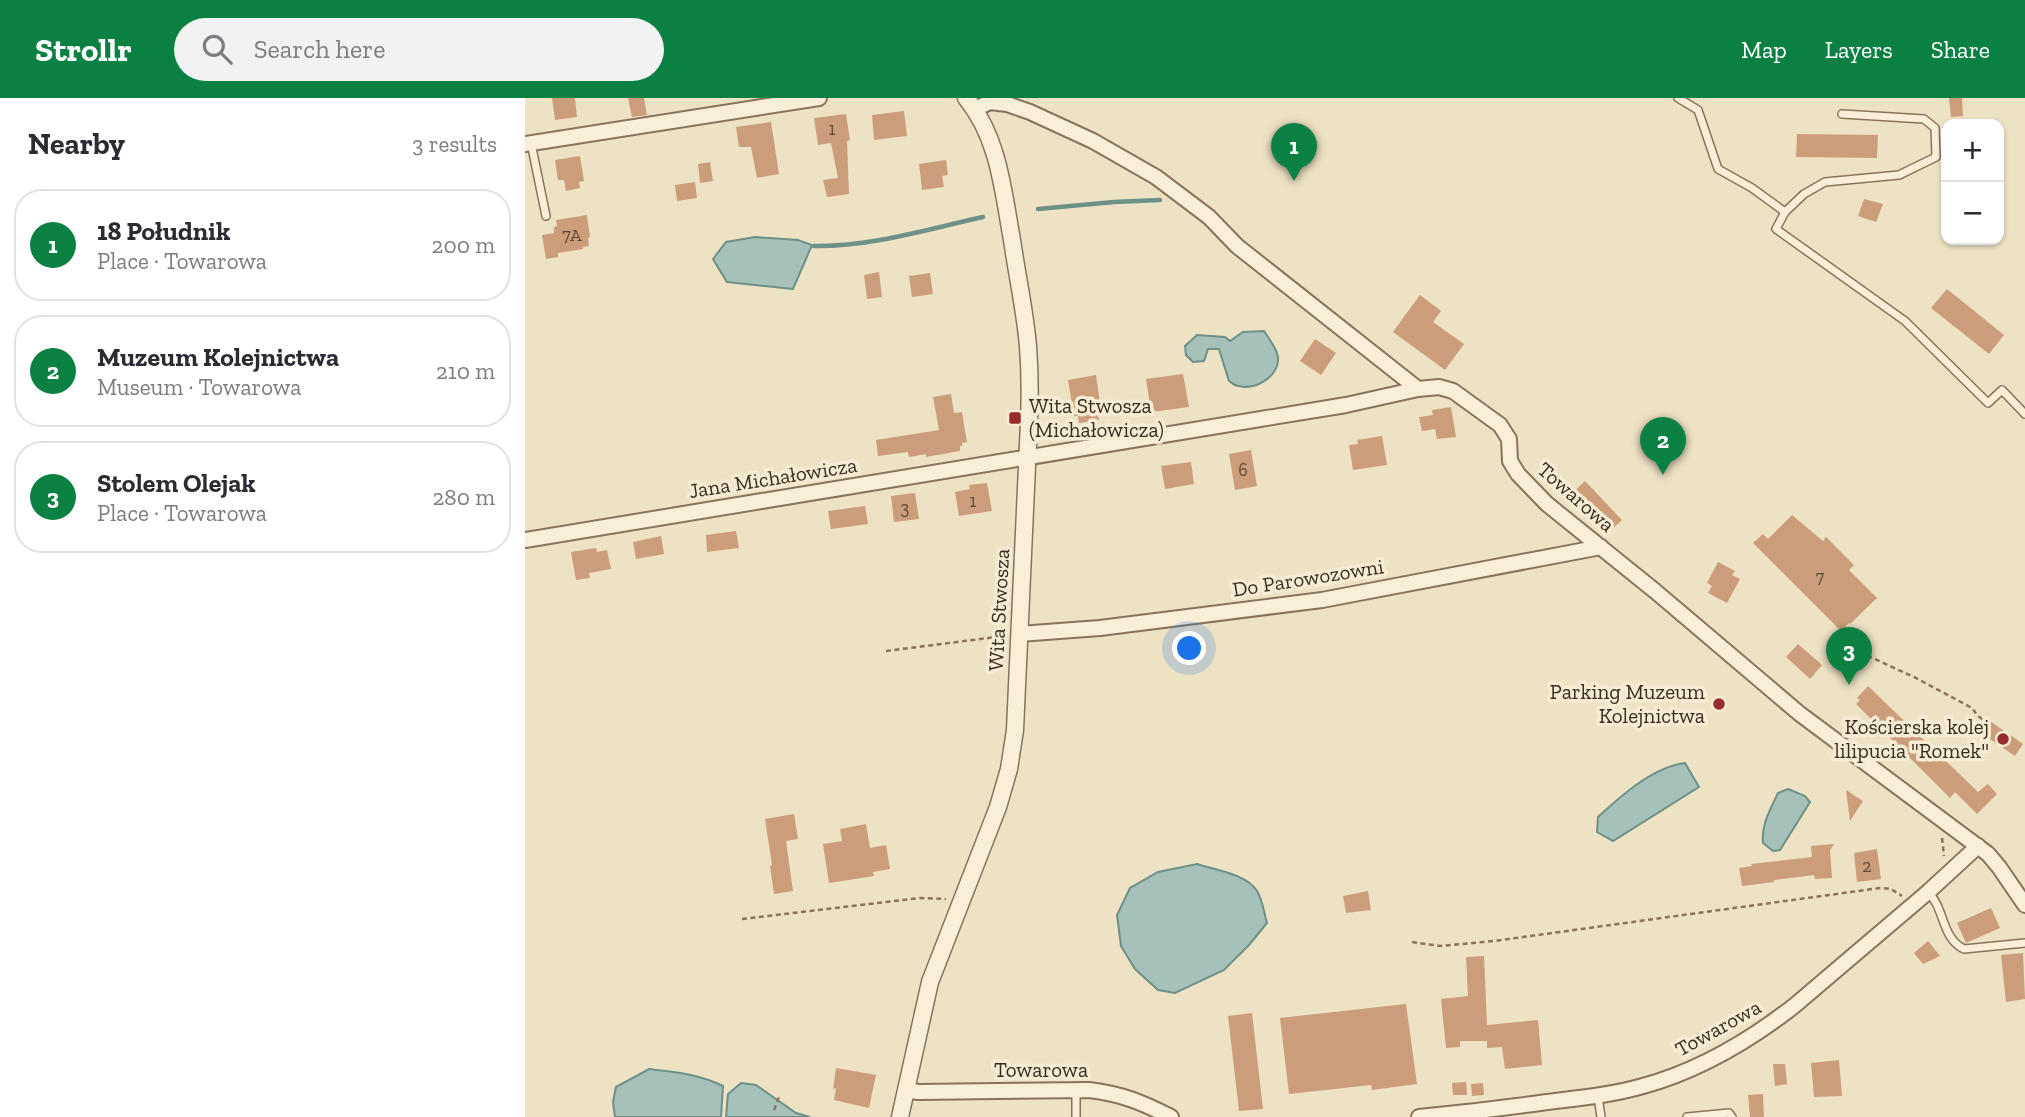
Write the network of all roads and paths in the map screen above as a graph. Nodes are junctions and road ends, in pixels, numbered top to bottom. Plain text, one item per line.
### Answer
1 (819, 98) edge
2 (1678, 98) edge
3 (971, 103) edge
4 (1842, 114) dead end
5 (528, 143) edge
6 (1785, 212) junction
7 (546, 216) dead end
8 (1418, 389) junction
9 (2025, 414) edge
10 (1028, 457) junction
11 (525, 540) edge
12 (1601, 547) junction
13 (1019, 634) junction
14 (885, 652) dead end
15 (1861, 660) dead end
16 (1988, 724) dead end
17 (1978, 846) junction
18 (1928, 892) junction
19 (960, 903) junction
20 (2025, 905) edge
21 (1911, 906) junction
22 (742, 919) dead end
23 (1412, 942) dead end
24 (2025, 943) edge
25 (906, 1090) junction
26 (1076, 1090) junction
27 (1598, 1096) junction
28 (779, 1097) dead end
29 (774, 1110) dead end
30 (900, 1117) edge
31 (1076, 1117) edge
32 (1171, 1117) edge
33 (1419, 1117) edge
34 (1601, 1117) edge
35 (1687, 1117) edge
36 (1732, 1117) edge

1 - 5 street
2 - 6 lane
3 - 8 street
3 - 10 street, Wita Stwosza
4 - 6 lane
5 - 7 lane
6 - 9 lane
8 - 10 street, Towarowa
8 - 12 street, Towarowa
10 - 11 street, Jana Michałowicza
10 - 13 street, Wita Stwosza
12 - 13 street, Do Parowozowni
12 - 17 street, Towarowa
13 - 14 path
13 - 19 street, Wita Stwosza
15 - 16 path
17 - 18 street, Towarowa
17 - 20 street, Towarowa
18 - 21 street, Towarowa
18 - 24 lane
19 - 22 path
19 - 25 street, Wita Stwosza
21 - 23 path
21 - 27 street, Towarowa
25 - 26 street, Towarowa
25 - 30 street, Wita Stwosza
26 - 31 lane
26 - 32 street, Towarowa
27 - 33 street, Towarowa
27 - 34 lane
28 - 29 path
35 - 36 lane

